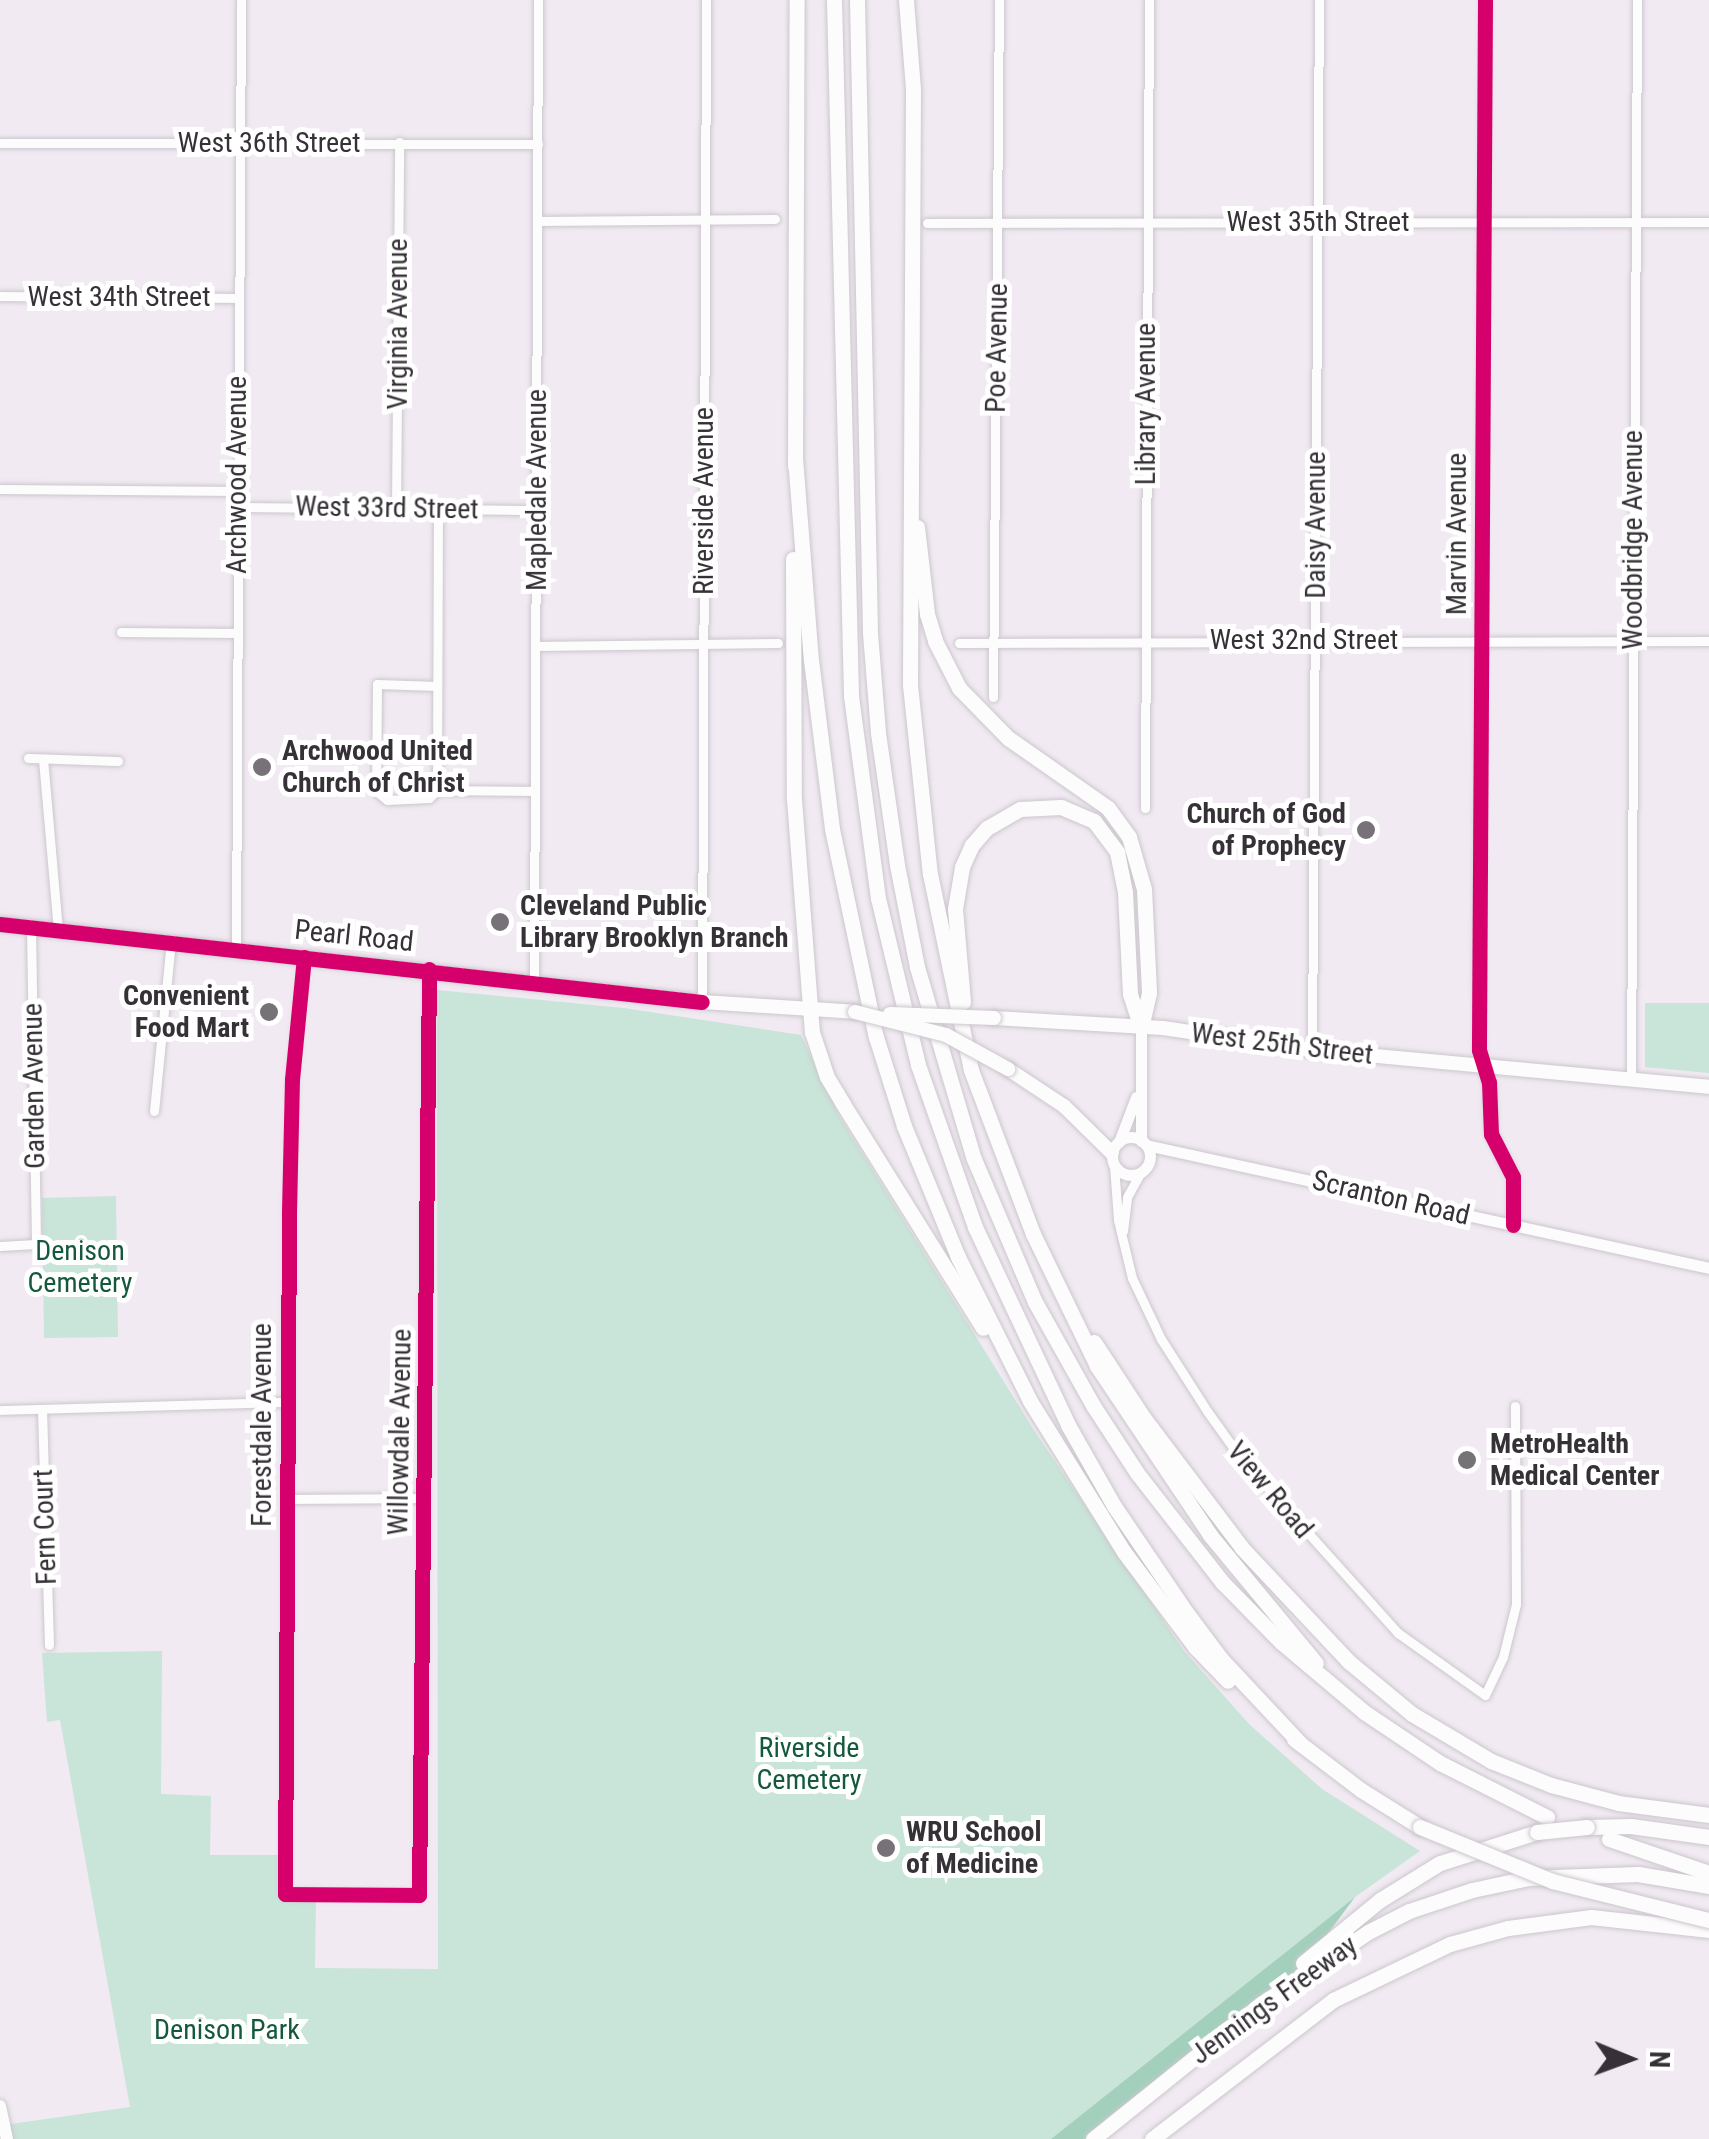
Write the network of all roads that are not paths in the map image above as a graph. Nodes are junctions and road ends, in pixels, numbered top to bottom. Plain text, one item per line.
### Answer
1 (242, 0) edge
2 (538, 0) edge
3 (706, 0) edge
4 (797, 0) edge
5 (834, 0) edge
6 (857, 0) edge
7 (906, 0) edge
8 (999, 0) edge
9 (1149, 0) edge
10 (1319, 0) edge
11 (1485, 0) edge
12 (1637, 0) edge
13 (239, 142) junction
14 (399, 142) junction
15 (0, 143) edge
16 (538, 144) junction
17 (705, 220) junction
18 (775, 220) dead end
19 (538, 221) junction
20 (998, 221) junction
21 (927, 222) dead end
22 (1148, 222) junction
23 (1317, 222) junction
24 (1636, 222) junction
25 (1709, 222) edge
26 (1483, 223) junction
27 (0, 296) edge
28 (238, 298) junction
29 (911, 388) junction
30 (795, 458) junction
31 (0, 489) edge
32 (238, 492) junction
33 (396, 506) junction
34 (238, 507) junction
35 (438, 508) junction
36 (537, 510) junction
37 (121, 632) dead end
38 (237, 633) junction
39 (1316, 639) junction
40 (1482, 639) junction
41 (1632, 641) junction
42 (1709, 641) edge
43 (1144, 642) junction
44 (778, 643) dead end
45 (958, 643) dead end
46 (993, 643) junction
47 (703, 644) junction
48 (536, 646) junction
49 (437, 686) junction
50 (994, 697) dead end
51 (28, 758) dead end
52 (43, 759) junction
53 (118, 761) dead end
54 (437, 790) junction
55 (535, 791) junction
56 (1145, 808) dead end
57 (0, 924) edge
58 (30, 928) junction
59 (58, 931) junction
60 (171, 942) junction
61 (236, 949) junction
62 (304, 957) junction
63 (429, 969) junction
64 (534, 981) junction
65 (702, 1002) junction
66 (808, 1009) junction
67 (855, 1012) junction
68 (1141, 1028) junction
69 (1312, 1050) junction
70 (1484, 1066) junction
71 (1632, 1080) junction
72 (1709, 1087) edge
73 (1140, 1089) junction
74 (154, 1111) dead end
75 (1143, 1143) junction
76 (998, 1148) junction
77 (1115, 1153) junction
78 (1190, 1156) junction
79 (1143, 1170) junction
80 (1513, 1225) junction
81 (1032, 1234) junction
82 (1123, 1234) junction
83 (0, 1246) edge
84 (1709, 1268) edge
85 (1030, 1401) junction
86 (288, 1402) junction
87 (1515, 1406) dead end
88 (42, 1409) junction
89 (0, 1410) edge
90 (424, 1498) junction
91 (287, 1500) junction
92 (49, 1645) dead end
93 (1364, 1712) junction
94 (1300, 1743) junction
95 (1709, 1815) edge
96 (1547, 1817) dead end
97 (1709, 1837) edge
98 (1609, 1840) dead end
99 (1670, 1860) junction
100 (1709, 1865) edge
101 (1709, 1873) edge
102 (1709, 1886) edge
103 (285, 1894) joint
104 (1709, 1920) edge
105 (1709, 1930) edge
106 (1260, 2004) junction
107 (0, 2106) edge
108 (6, 2139) edge
109 (1093, 2139) edge
110 (1152, 2139) edge

1 - 13 street, Archwood Avenue
2 - 16 street, Mapledale Avenue
3 - 17 street, Riverside Avenue
4 - 30 highway
5 - 94 highway
6 - 93 highway
7 - 29 highway
8 - 20 street, Poe Avenue
9 - 22 street, Library Avenue
10 - 23 street, Daisy Avenue
11 - 26 street, Marvin Avenue
12 - 24 street, Woodbridge Avenue
13 - 14 street, West 36th Street
13 - 15 street, West 36th Street
13 - 28 street, Archwood Avenue
14 - 16 street, West 36th Street
14 - 33 street, Virginia Avenue
16 - 19 street, Mapledale Avenue
17 - 18 street
17 - 19 street
17 - 47 street, Riverside Avenue
19 - 36 street, Mapledale Avenue
20 - 21 street, West 35th Street
20 - 22 street, West 35th Street
20 - 46 street, Poe Avenue
22 - 23 street, West 35th Street
22 - 43 street, Library Avenue
23 - 26 street, West 35th Street
23 - 39 street, Daisy Avenue
24 - 25 street, West 35th Street
24 - 26 street, West 35th Street
24 - 41 street, Woodbridge Avenue
26 - 40 street, Marvin Avenue
27 - 28 street, West 34th Street
28 - 32 street, Archwood Avenue
29 - 68 highway
29 - 76 highway
30 - 66 highway
30 - 85 highway
31 - 32 street
32 - 34 street, Archwood Avenue
33 - 34 street, West 33rd Street
33 - 35 street, West 33rd Street
34 - 38 street, Archwood Avenue
35 - 36 street, West 33rd Street
35 - 49 street
36 - 48 street, Mapledale Avenue
37 - 38 street
38 - 61 street, Archwood Avenue
39 - 40 street, West 32nd Street
39 - 43 street, West 32nd Street
39 - 69 street, Daisy Avenue
40 - 41 street, West 32nd Street
40 - 70 street, Marvin Avenue
41 - 42 street, West 32nd Street
41 - 71 street, Woodbridge Avenue
43 - 46 street, West 32nd Street
43 - 56 street, Library Avenue
44 - 47 street
45 - 46 street, West 32nd Street
46 - 50 street, Poe Avenue
47 - 48 street
47 - 65 street, Riverside Avenue
48 - 55 street, Mapledale Avenue
49 - 54 street
49 - 54 street
51 - 52 street
52 - 53 street
52 - 59 street
54 - 55 street
55 - 64 street, Mapledale Avenue
57 - 58 main road, Pearl Road
58 - 59 main road, Pearl Road
58 - 83 street, Garden Avenue
59 - 60 main road, Pearl Road
60 - 61 main road, Pearl Road
60 - 74 street
61 - 62 main road, Pearl Road
62 - 63 main road, Pearl Road
62 - 86 street, Forestdale Avenue
63 - 64 main road, Pearl Road
63 - 90 street, Willowdale Avenue
64 - 65 main road, Pearl Road
65 - 66 main road, Pearl Road
66 - 67 main road, Pearl Road
66 - 85 highway
67 - 68 main road, West 25th Street, bridge
67 - 77 main road, bridge
68 - 69 main road, West 25th Street
68 - 73 street
68 - 76 highway
69 - 70 main road, West 25th Street
70 - 71 main road, West 25th Street
70 - 80 street
71 - 72 main road, West 25th Street
73 - 75 street
73 - 77 street
75 - 77 street
75 - 78 street, Scranton Road
75 - 79 street
76 - 81 highway
77 - 79 street
77 - 82 street, View Road
78 - 79 street, Scranton Road
78 - 80 street, Scranton Road
79 - 82 street, View Road
80 - 84 street, Scranton Road
81 - 93 highway
81 - 95 highway
82 - 87 street, View Road
85 - 94 highway
86 - 88 street
86 - 91 street, Forestdale Avenue
88 - 89 street
88 - 92 street, Fern Court
90 - 91 street
90 - 103 street, Willowdale Avenue
91 - 103 street, Forestdale Avenue
93 - 96 highway
94 - 104 highway, bridge
97 - 106 highway, bridge
98 - 99 highway
99 - 100 highway
99 - 101 highway
102 - 106 highway, Jennings Freeway
105 - 110 highway, Jennings Freeway
106 - 109 highway, Jennings Freeway
107 - 108 main road

